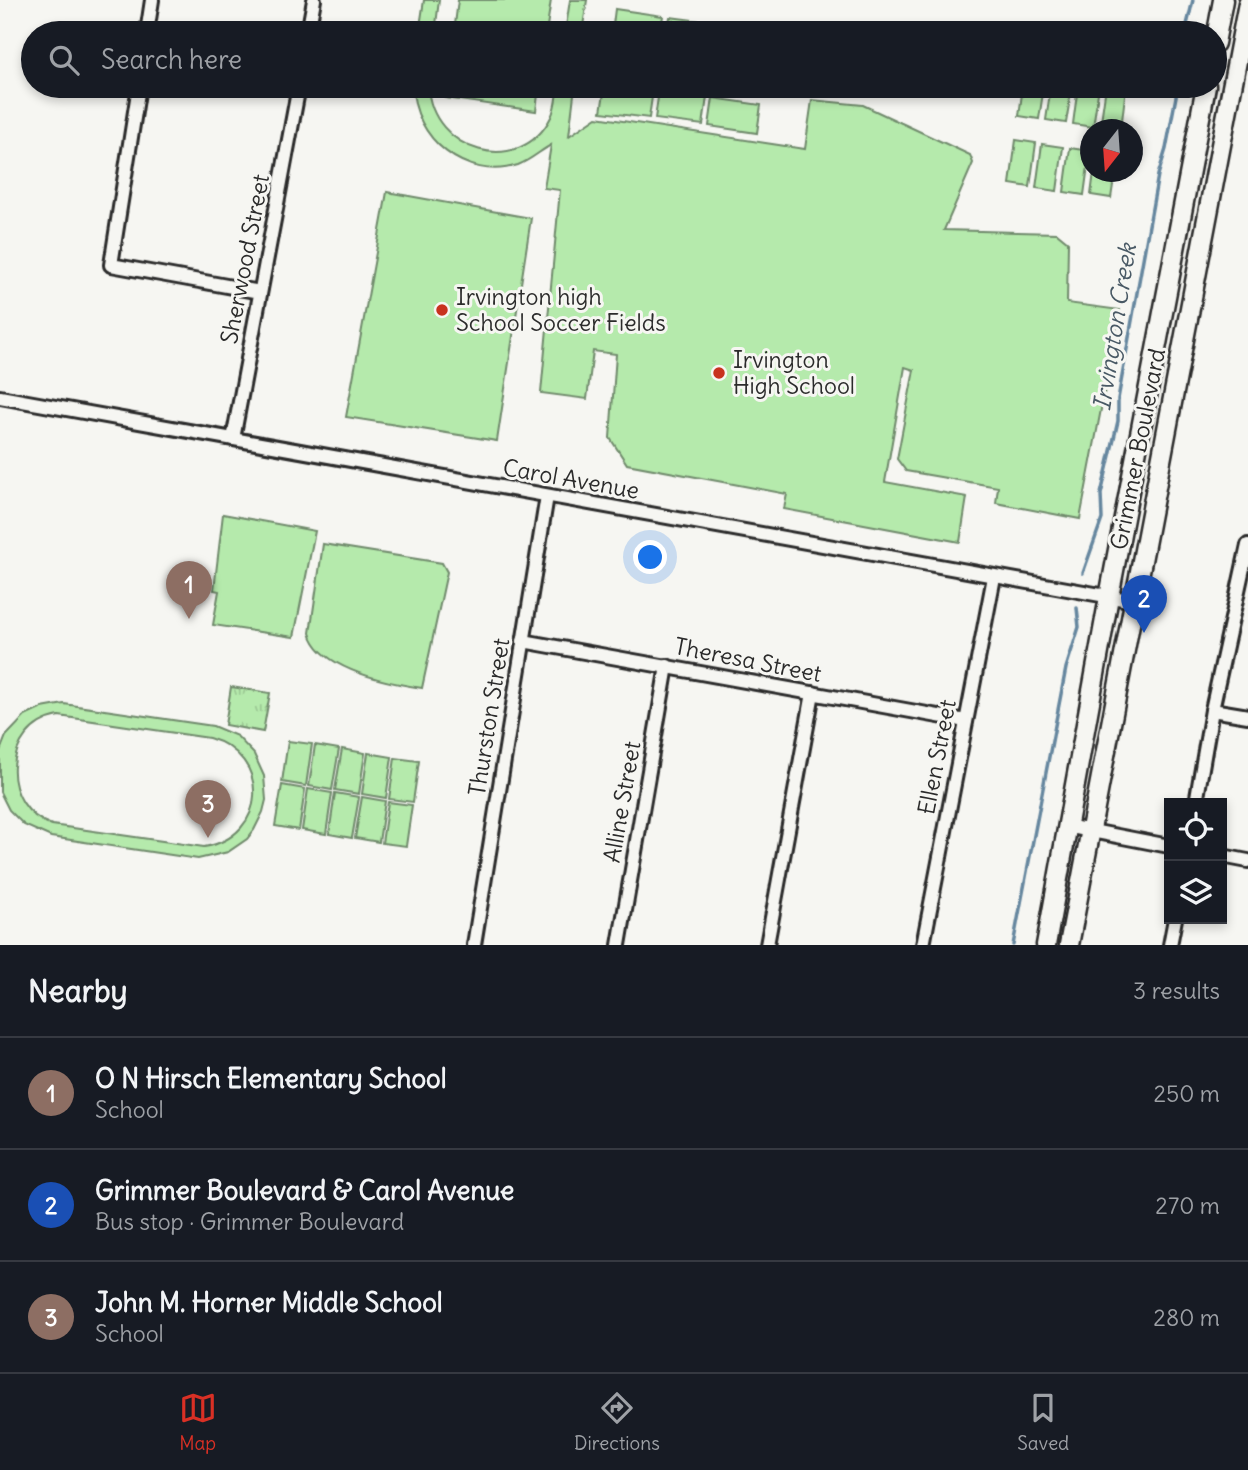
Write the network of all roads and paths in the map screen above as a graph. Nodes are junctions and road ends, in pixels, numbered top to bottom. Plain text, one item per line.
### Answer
1 (152, 0) edge
2 (314, 0) edge
3 (1223, 0) edge
4 (1248, 3) edge
5 (149, 21) edge
6 (310, 21) edge
7 (1219, 21) edge
8 (137, 98) edge
9 (297, 98) edge
10 (1204, 98) edge
11 (260, 292) junction
12 (0, 397) edge
13 (233, 439) junction
14 (547, 496) junction
15 (1248, 545) edge
16 (1246, 571) edge
17 (994, 577) junction
18 (1109, 597) junction
19 (1134, 601) junction
20 (523, 641) junction
21 (667, 666) junction
22 (813, 693) junction
23 (1212, 710) junction
24 (1248, 716) edge
25 (966, 721) junction
26 (1197, 798) edge
27 (1066, 827) junction
28 (1091, 831) junction
29 (1164, 845) edge
30 (1227, 857) edge
31 (1248, 861) edge
32 (1174, 924) edge
33 (474, 945) edge
34 (620, 945) edge
35 (767, 945) edge
36 (923, 945) edge
37 (1045, 945) edge
38 (1069, 945) edge
39 (1170, 945) edge

1 - 5 street
2 - 6 street
3 - 7 main road
4 - 19 main road, Grimmer Boulevard
8 - 11 street
9 - 11 street, Sherwood Street
10 - 18 main road, Grimmer Boulevard
11 - 13 street, Sherwood Street
12 - 13 street, Carol Avenue
13 - 14 street, Carol Avenue
14 - 17 street, Carol Avenue
14 - 20 street, Thurston Street
15 - 16 street
16 - 23 street
17 - 18 street, Carol Avenue
17 - 25 street, Ellen Street
18 - 19 street, Carol Avenue
18 - 27 main road, Grimmer Boulevard
19 - 28 main road, Grimmer Boulevard
20 - 21 street, Theresa Street
20 - 33 street, Thurston Street
21 - 22 street, Theresa Street
21 - 34 street, Alline Street
22 - 25 street, Theresa Street
22 - 35 street
23 - 24 street
23 - 26 street
25 - 36 street, Ellen Street
27 - 28 street
27 - 37 main road, Grimmer Boulevard
28 - 29 street
28 - 38 main road, Grimmer Boulevard
30 - 31 street
32 - 39 street

